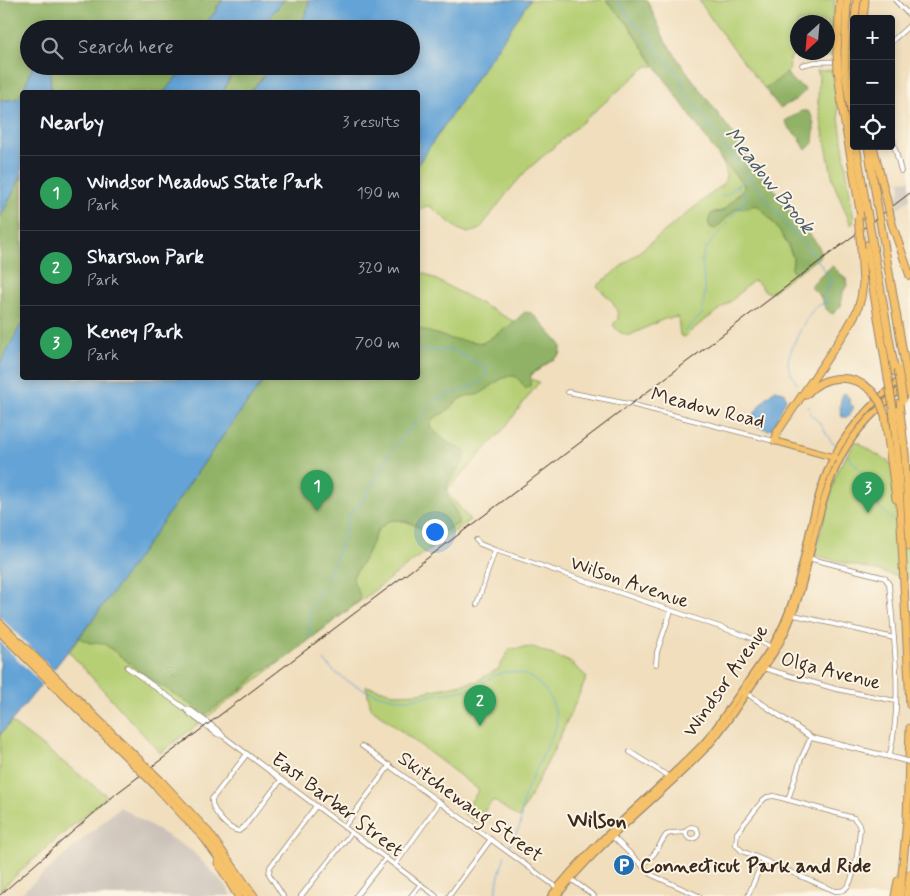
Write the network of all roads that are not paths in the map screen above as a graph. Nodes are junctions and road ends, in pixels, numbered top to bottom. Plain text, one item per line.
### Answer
1 (840, 0) edge
2 (847, 0) edge
3 (858, 0) edge
4 (865, 0) edge
5 (895, 0) edge
6 (856, 15) edge
7 (863, 15) edge
8 (910, 16) edge
9 (910, 25) edge
10 (895, 38) edge
11 (841, 53) junction
12 (850, 61) edge
13 (802, 65) dead end
14 (846, 69) edge
15 (851, 105) edge
16 (857, 150) edge
17 (861, 150) edge
18 (869, 150) edge
19 (874, 150) edge
20 (895, 150) edge
21 (900, 171) dead end
22 (869, 209) junction
23 (863, 246) junction
24 (910, 276) edge
25 (910, 371) edge
26 (910, 381) edge
27 (568, 392) dead end
28 (905, 398) edge
29 (775, 441) junction
30 (840, 452) junction
31 (910, 472) edge
32 (898, 505) junction
33 (476, 540) dead end
34 (906, 548) edge
35 (495, 550) junction
36 (807, 557) junction
37 (477, 604) dead end
38 (671, 610) junction
39 (790, 614) junction
40 (0, 623) edge
41 (0, 632) edge
42 (894, 638) junction
43 (774, 648) junction
44 (656, 664) dead end
45 (761, 666) junction
46 (127, 667) dead end
47 (744, 692) junction
48 (71, 698) junction
49 (896, 701) junction
50 (910, 705) edge
51 (910, 728) edge
52 (811, 737) junction
53 (362, 746) dead end
54 (630, 752) dead end
55 (247, 754) junction
56 (889, 757) junction
57 (687, 762) junction
58 (910, 762) edge
59 (390, 765) junction
60 (668, 776) junction
61 (281, 780) junction
62 (157, 782) junction
63 (788, 800) junction
64 (440, 802) junction
65 (316, 806) junction
66 (344, 827) junction
67 (686, 832) dead end
68 (351, 833) junction
69 (610, 834) junction
70 (205, 839) junction
71 (491, 839) junction
72 (905, 854) junction
73 (386, 858) junction
74 (763, 860) junction
75 (394, 865) junction
76 (642, 866) junction
77 (910, 874) edge
78 (569, 877) junction
79 (421, 884) junction
80 (558, 892) edge
81 (238, 896) edge
82 (246, 896) edge
83 (255, 896) edge
84 (283, 896) edge
85 (301, 896) edge
86 (356, 896) edge
87 (411, 896) edge
88 (436, 896) edge
89 (449, 896) edge
90 (551, 896) edge
91 (594, 896) edge
92 (699, 896) edge
93 (748, 896) edge
94 (895, 896) edge
95 (900, 896) edge
96 (908, 896) edge

1 - 11 highway
2 - 11 highway
3 - 6 highway
4 - 7 highway
5 - 8 street
9 - 10 street
11 - 14 highway, bridge
12 - 13 street
14 - 15 highway
14 - 23 highway
16 - 22 highway
17 - 22 highway
18 - 28 highway, bridge
19 - 24 highway, bridge
20 - 21 street
22 - 28 highway, bridge
23 - 29 highway
23 - 32 highway, bridge
25 - 30 main road, Windsor Avenue
26 - 30 main road, Windsor Avenue
27 - 29 street, Meadow Road
28 - 31 highway
28 - 34 highway
29 - 30 main road, Meadow Road
29 - 32 highway, bridge
30 - 36 main road, Windsor Avenue
32 - 34 highway
33 - 35 street, Wilson Avenue
34 - 50 highway
35 - 37 street
35 - 38 street, Wilson Avenue
36 - 39 main road, Windsor Avenue
36 - 42 street
38 - 43 street, Wilson Avenue
38 - 44 street
39 - 42 street
39 - 43 main road, Windsor Avenue
40 - 48 highway
41 - 48 highway
42 - 49 street
43 - 45 main road, Windsor Avenue
45 - 47 main road, Windsor Avenue
45 - 49 street, Olga Avenue
46 - 55 street, East Barber Street
47 - 52 street
47 - 57 main road, Windsor Avenue
48 - 62 highway, bridge
49 - 56 street
51 - 72 highway
52 - 56 street
52 - 63 street
53 - 59 street, Skitchewaug Street
54 - 60 street
55 - 61 street, East Barber Street
55 - 61 street
56 - 58 street, bridge
57 - 60 main road, Windsor Avenue
57 - 69 main road, Windsor Avenue
59 - 64 street, Skitchewaug Street
59 - 66 street
60 - 69 main road, Windsor Avenue
61 - 65 street, East Barber Street
62 - 70 highway
62 - 83 highway
63 - 74 street
63 - 74 street
64 - 71 street, Skitchewaug Street
64 - 75 street
65 - 66 street, East Barber Street
65 - 84 street
66 - 68 street, East Barber Street
67 - 76 street
68 - 73 street, East Barber Street
68 - 85 street
69 - 76 street
69 - 78 main road, Windsor Avenue
70 - 81 highway
70 - 82 highway
71 - 80 street, Skitchewaug Street
71 - 89 street
72 - 94 highway
72 - 95 highway
73 - 75 street, East Barber Street
73 - 86 street
74 - 93 street
75 - 79 street, East Barber Street
76 - 92 street
77 - 96 highway
78 - 80 main road, Windsor Avenue
78 - 91 street
79 - 87 street
79 - 88 street, East Barber Street
80 - 90 main road, Windsor Avenue

